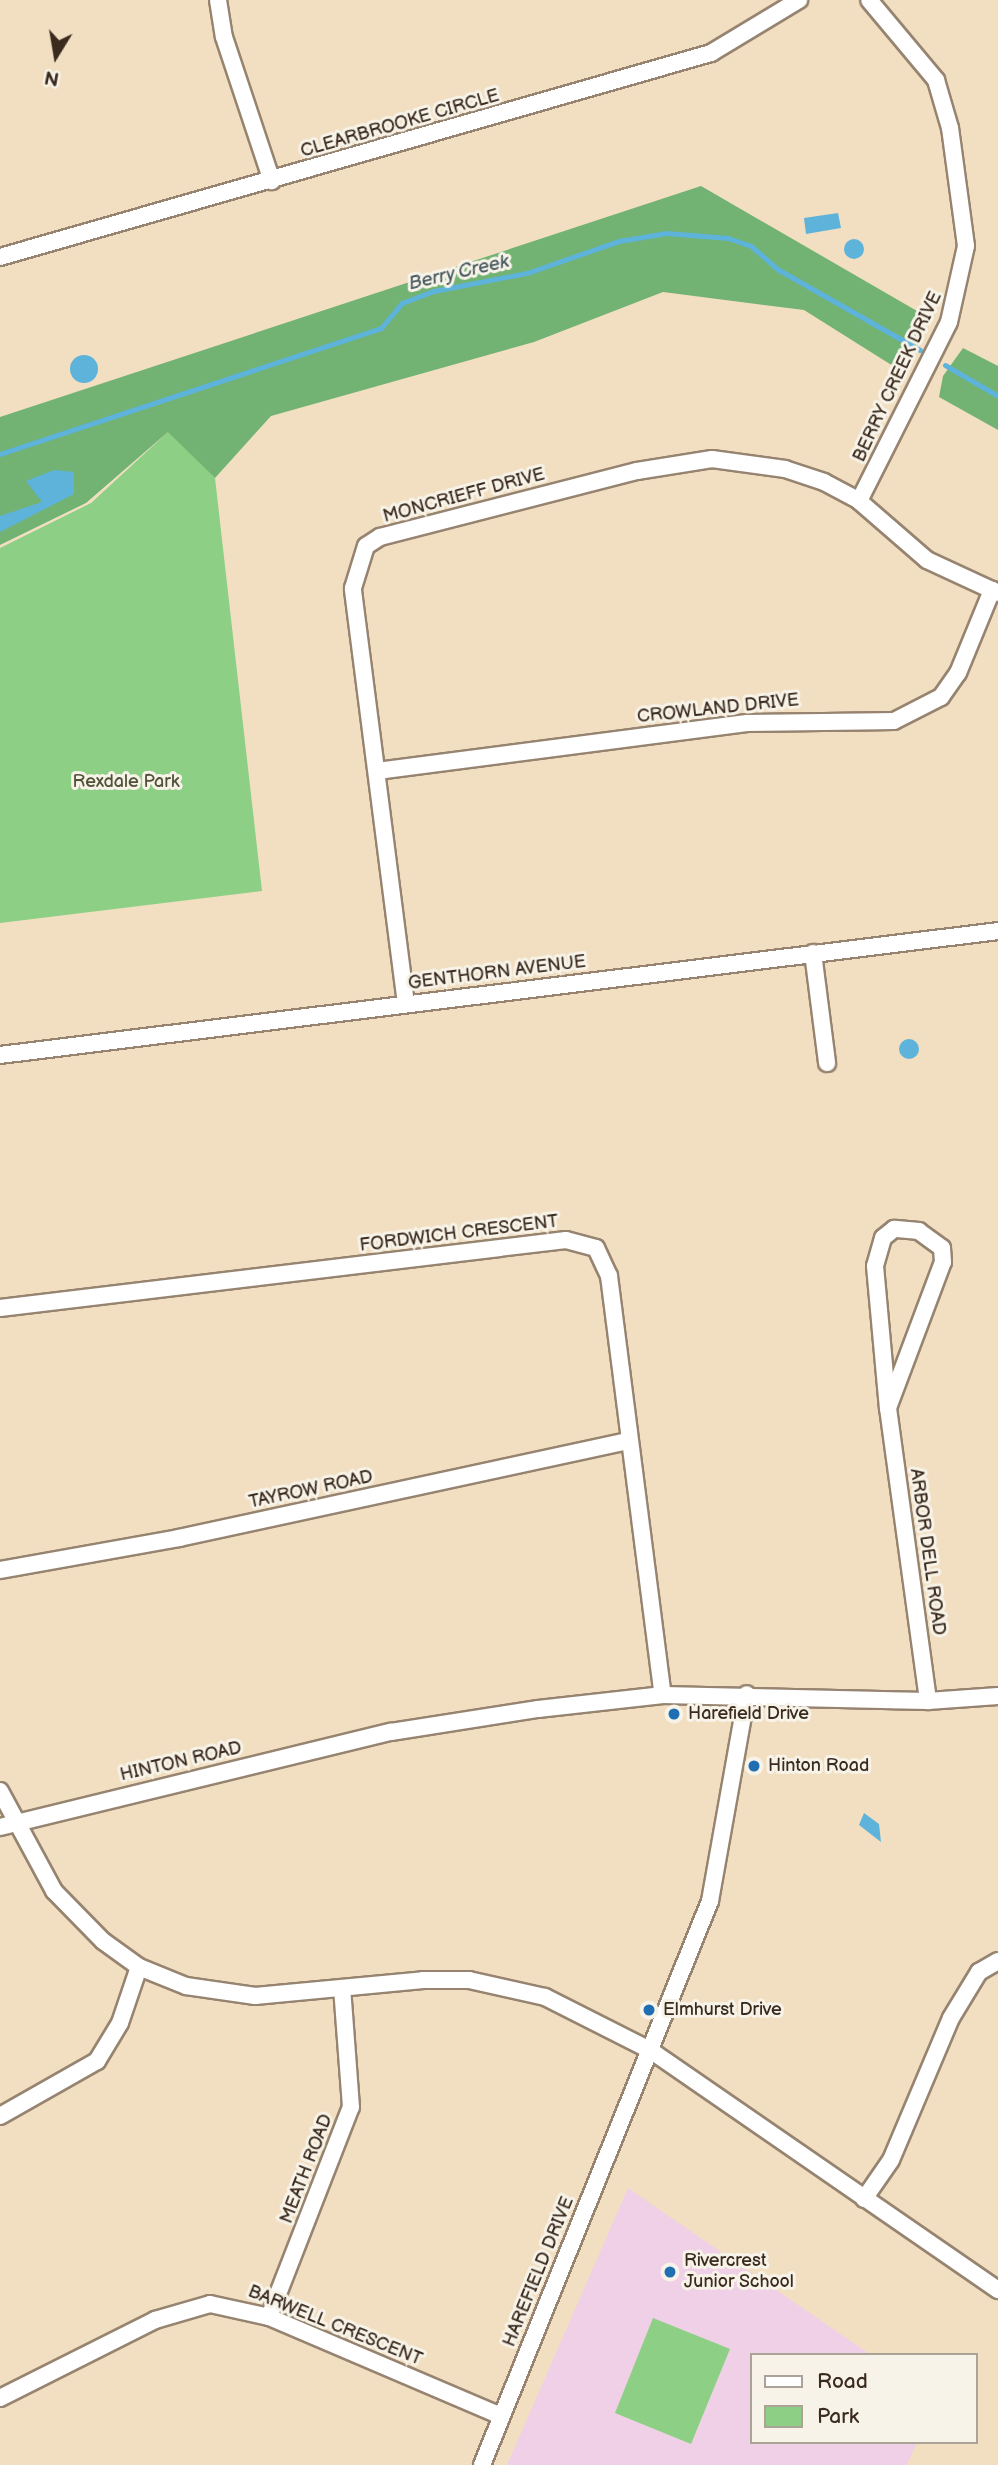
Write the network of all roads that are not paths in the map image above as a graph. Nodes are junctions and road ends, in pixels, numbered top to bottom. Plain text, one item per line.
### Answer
1 (218, 0) edge
2 (799, 0) edge
3 (869, 0) edge
4 (272, 181) junction
5 (0, 257) edge
6 (859, 501) junction
7 (995, 592) edge
8 (377, 771) junction
9 (998, 931) edge
10 (813, 953) junction
11 (406, 1004) junction
12 (0, 1055) edge
13 (827, 1063) dead end
14 (0, 1308) edge
15 (888, 1408) junction
16 (629, 1441) junction
17 (0, 1570) edge
18 (747, 1694) junction
19 (663, 1695) junction
20 (998, 1696) edge
21 (928, 1701) junction
22 (0, 1791) edge
23 (7, 1825) edge
24 (998, 1961) edge
25 (139, 1967) junction
26 (342, 1987) junction
27 (650, 2050) junction
28 (0, 2116) edge
29 (864, 2199) junction
30 (998, 2290) edge
31 (269, 2317) junction
32 (0, 2398) edge
33 (501, 2416) junction
34 (482, 2465) edge

1 - 4 street
2 - 4 street, CLEARBROOKE CIRCLE
3 - 6 street, BERRY CREEK DRIVE
4 - 5 street, CLEARBROOKE CIRCLE
6 - 7 street, MONCRIEFF DRIVE
6 - 8 street, MONCRIEFF DRIVE
7 - 8 street, CROWLAND DRIVE
8 - 11 street, MONCRIEFF DRIVE
9 - 10 street, GENTHORN AVENUE
10 - 11 street, GENTHORN AVENUE
10 - 13 street
11 - 12 street, GENTHORN AVENUE
14 - 16 street, FORDWICH CRESCENT
15 - 15 street, ARBOR DELL ROAD
15 - 21 street, ARBOR DELL ROAD
16 - 17 street, TAYROW ROAD
16 - 19 street, FORDWICH CRESCENT
18 - 19 street, HINTON ROAD
18 - 21 street, HINTON ROAD
18 - 27 street, HAREFIELD DRIVE
19 - 23 street, HINTON ROAD
20 - 21 street, HINTON ROAD
22 - 23 street
23 - 25 street
24 - 29 street
25 - 26 street
25 - 28 street
26 - 27 street
26 - 31 street, MEATH ROAD
27 - 29 street
27 - 33 street, HAREFIELD DRIVE
29 - 30 street
31 - 32 street, BARWELL CRESCENT
31 - 33 street, BARWELL CRESCENT
33 - 34 street, HAREFIELD DRIVE

